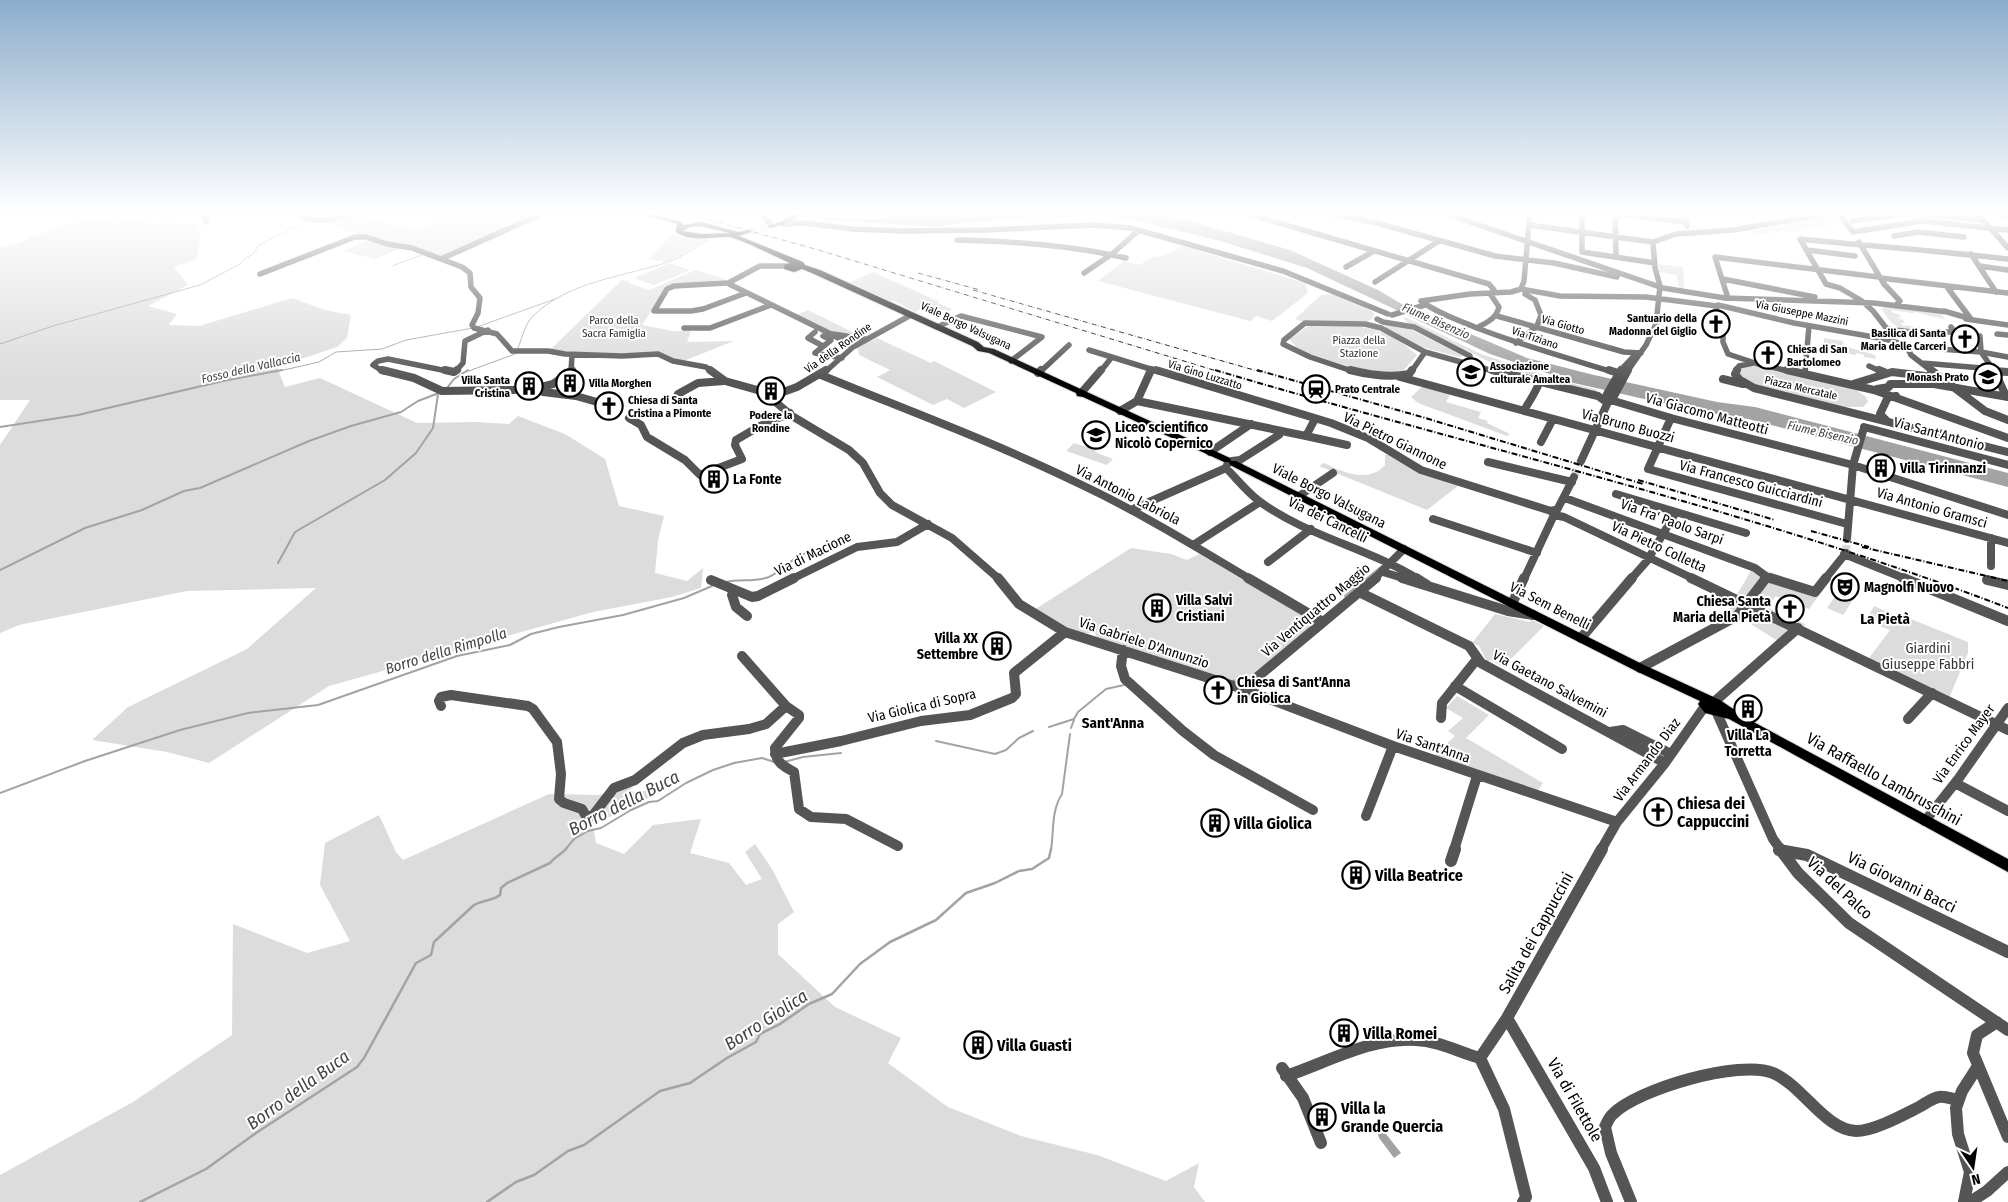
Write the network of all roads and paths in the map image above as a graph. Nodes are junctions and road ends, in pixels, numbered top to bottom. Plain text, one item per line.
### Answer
1 (275, 268) edge
2 (464, 268) edge
3 (756, 268) edge
4 (802, 268) edge
5 (1091, 268) edge
6 (1273, 268) edge
7 (1398, 268) edge
8 (1434, 268) edge
9 (1525, 268) edge
10 (1578, 268) edge
11 (1604, 268) edge
12 (1655, 268) edge
13 (1719, 268) edge
14 (1802, 268) edge
15 (1875, 268) edge
16 (1981, 269) junction
17 (1819, 270) junction
18 (2008, 270) edge
19 (1613, 271) junction
20 (1084, 273) dead end
21 (260, 274) dead end
22 (1605, 274) junction
23 (1996, 274) joint
24 (2008, 276) edge
25 (1880, 277) junction
26 (1636, 278) junction
27 (1723, 279) junction
28 (1375, 282) dead end
29 (728, 283) junction
30 (1660, 286) junction
31 (1947, 287) junction
32 (468, 288) joint
33 (1682, 291) junction
34 (1525, 292) junction
35 (1996, 292) junction
36 (746, 293) junction
37 (2008, 293) edge
38 (1491, 294) junction
39 (1669, 294) junction
40 (1710, 296) junction
41 (1658, 298) junction
42 (1725, 298) junction
43 (1677, 300) junction
44 (1834, 302) junction
45 (1864, 302) junction
46 (1874, 303) junction
47 (1422, 304) junction
48 (1889, 304) junction
49 (1897, 304) junction
50 (772, 305) junction
51 (1369, 305) junction
52 (1717, 305) junction
53 (1940, 312) junction
54 (1948, 312) junction
55 (1876, 313) junction
56 (911, 315) junction
57 (1449, 316) joint
58 (1497, 316) junction
59 (1378, 317) junction
60 (1394, 317) junction
61 (1970, 317) junction
62 (790, 320) dead end
63 (1365, 324) junction
64 (1384, 326) junction
65 (1809, 326) junction
66 (2008, 326) edge
67 (473, 327) joint
68 (937, 327) junction
69 (684, 328) dead end
70 (1478, 328) junction
71 (1535, 328) junction
72 (1887, 329) junction
73 (488, 330) junction
74 (831, 334) junction
75 (1997, 334) dead end
76 (2008, 335) edge
77 (865, 339) junction
78 (1885, 339) junction
79 (1516, 343) junction
80 (1068, 345) dead end
81 (853, 347) junction
82 (1912, 347) junction
83 (1981, 348) junction
84 (1088, 350) dead end
85 (1425, 352) junction
86 (1624, 352) junction
87 (1641, 353) junction
88 (572, 355) junction
89 (1112, 357) junction
90 (2008, 357) edge
91 (842, 358) junction
92 (1630, 358) junction
93 (388, 359) joint
94 (1012, 361) junction
95 (1471, 363) junction
96 (1760, 363) junction
97 (1922, 363) junction
98 (1869, 366) dead end
99 (1152, 369) junction
100 (1995, 370) junction
101 (1804, 371) junction
102 (2008, 372) edge
103 (1038, 373) junction
104 (1886, 373) junction
105 (821, 375) junction
106 (1619, 376) junction
107 (1400, 377) junction
108 (1942, 378) junction
109 (1723, 379) dead end
110 (725, 381) junction
111 (1539, 383) junction
112 (1853, 384) junction
113 (2004, 384) edge
114 (1748, 385) junction
115 (1953, 386) junction
116 (541, 387) junction
117 (1874, 389) junction
118 (492, 390) junction
119 (1082, 393) junction
120 (678, 394) dead end
121 (775, 395) junction
122 (1896, 396) junction
123 (2007, 396) edge
124 (1611, 397) junction
125 (492, 399) dead end
126 (1137, 401) junction
127 (597, 402) dead end
128 (1120, 411) junction
129 (1524, 411) junction
130 (910, 412) joint
131 (634, 413) dead end
132 (790, 413) junction
133 (1868, 416) junction
134 (1672, 418) junction
135 (1315, 419) junction
136 (1554, 419) junction
137 (1886, 420) junction
138 (2008, 420) edge
139 (1251, 424) junction
140 (1864, 429) junction
141 (1595, 430) junction
142 (1279, 435) dead end
143 (1306, 436) junction
144 (2008, 438) edge
145 (1541, 442) dead end
146 (1347, 445) dead end
147 (1658, 446) junction
148 (1210, 452) junction
149 (2008, 452) edge
150 (1855, 458) junction
151 (1581, 461) tunnel mouth
152 (1488, 462) dead end
153 (1231, 464) junction
154 (2008, 465) edge
155 (1648, 469) joint
156 (1333, 473) dead end
157 (1616, 494) dead end
158 (1299, 496) junction
159 (1565, 498) junction
160 (1849, 498) junction
161 (1260, 502) junction
162 (1131, 510) junction
163 (1676, 512) junction
164 (1556, 513) junction
165 (2008, 515) edge
166 (1433, 519) dead end
167 (928, 524) junction
168 (1847, 524) junction
169 (1311, 529) junction
170 (1665, 533) junction
171 (1746, 534) dead end
172 (1990, 538) junction
173 (1847, 539) tunnel mouth
174 (2008, 543) edge
175 (1193, 545) junction
176 (1404, 549) junction
177 (1537, 553) junction
178 (1648, 558) junction
179 (1268, 562) dead end
180 (1389, 564) junction
181 (1991, 566) dead end
182 (1383, 572) junction
183 (1767, 577) junction
184 (1987, 580) dead end
185 (714, 583) dead end
186 (1427, 585) junction
187 (2008, 585) edge
188 (734, 590) junction
189 (1359, 592) junction
190 (1508, 602) junction
191 (1746, 603) junction
192 (1492, 606) junction
193 (747, 616) dead end
194 (1536, 616) junction
195 (2008, 621) edge
196 (1323, 622) junction
197 (1798, 628) junction
198 (1065, 632) junction
199 (1581, 638) junction
200 (1123, 650) junction
201 (742, 656) dead end
202 (1477, 659) junction
203 (1640, 668) junction
204 (1455, 686) junction
205 (1243, 689) junction
206 (1932, 693) junction
207 (441, 706) dead end
208 (786, 706) junction
209 (2008, 708) edge
210 (1711, 710) junction
211 (1441, 718) dead end
212 (1908, 719) dead end
213 (1997, 724) junction
214 (2008, 730) edge
215 (1393, 746) junction
216 (1562, 749) dead end
217 (779, 755) junction
218 (1668, 759) junction
219 (1477, 776) junction
220 (1955, 783) junction
221 (1313, 810) dead end
222 (2008, 811) edge
223 (1366, 816) dead end
224 (1925, 821) junction
225 (1617, 822) junction
226 (898, 846) dead end
227 (1779, 850) junction
228 (1451, 861) dead end
229 (2008, 865) edge
230 (2008, 952) edge
231 (1507, 1018) junction
232 (1997, 1022) junction
233 (2008, 1030) edge
234 (1480, 1058) junction
235 (1978, 1066) junction
236 (1958, 1100) junction
237 (2008, 1137) edge
238 (1320, 1143) dead end
239 (2008, 1172) edge
240 (1523, 1202) edge
241 (1607, 1202) edge
242 (1631, 1202) edge
243 (1964, 1202) edge
244 (1970, 1202) edge

1 - 21 street
2 - 32 street
3 - 29 street
4 - 56 main road, Viale Borgo Valsugana
5 - 20 street
6 - 51 street
7 - 28 street
8 - 38 street
9 - 34 street
10 - 22 street
11 - 19 street
12 - 30 street
13 - 27 street
14 - 17 street
15 - 25 street
16 - 18 street
16 - 23 street
16 - 35 street
17 - 25 street
17 - 45 street
19 - 22 street
19 - 26 street
22 - 26 street
23 - 24 street
25 - 31 street
25 - 49 street
26 - 30 street
27 - 42 street
27 - 44 street
29 - 36 street
29 - 36 street
30 - 33 street
30 - 41 street
31 - 35 street
31 - 61 street
32 - 67 street
33 - 39 street
33 - 40 street
34 - 38 street, Via Giuseppe Mazzini
34 - 41 street, Via Giuseppe Mazzini
34 - 71 street
35 - 37 street
36 - 50 street
38 - 47 street, Via Giuseppe Mazzini
38 - 58 street
39 - 41 street
39 - 43 street
40 - 42 street
40 - 52 street
41 - 43 street, Via Giuseppe Mazzini
41 - 87 street
42 - 44 street
43 - 52 street, Via Giuseppe Mazzini
44 - 45 street
45 - 46 street
45 - 55 street
46 - 48 street
46 - 55 street
47 - 57 street
47 - 60 street, Via Giuseppe Mazzini
48 - 49 street
48 - 53 street
49 - 54 street
50 - 69 street
50 - 74 street
51 - 59 street
51 - 60 street
52 - 65 street, Via Giuseppe Mazzini
52 - 96 street, Piazza Mercatale
53 - 54 street
53 - 61 street
54 - 61 street
55 - 72 street
56 - 68 main road, Viale Borgo Valsugana
56 - 77 street, Via della Rondine
57 - 70 street, Via Tiziano
58 - 70 street
58 - 71 street, Via Giotto
59 - 60 street
59 - 63 street
59 - 64 street
60 - 64 street
60 - 95 street, Via Giacomo Matteotti
61 - 66 street
62 - 91 street
63 - 64 street
63 - 107 street
64 - 85 street
65 - 78 street, Via Giuseppe Mazzini
65 - 101 street
67 - 73 street
68 - 94 main road, Viale Borgo Valsugana
68 - 94 street
70 - 79 street, Via Tiziano
71 - 79 street
71 - 86 street, Via Giotto
72 - 78 street
72 - 83 street
73 - 88 street
73 - 93 street
74 - 77 street
74 - 81 street
75 - 76 street
77 - 81 street, Via della Rondine
78 - 82 street, Via Giuseppe Mazzini
79 - 106 street, Via Tiziano
80 - 103 street
81 - 91 street, Via della Rondine
82 - 83 street
82 - 97 street
83 - 90 street
83 - 100 street
84 - 89 street, Via Gino Luzzatto
85 - 95 street, Via Giacomo Matteotti
85 - 107 street
86 - 87 street, Via Giotto
86 - 92 street, Via Giotto
87 - 92 street
87 - 106 street
88 - 110 street
88 - 116 street
89 - 99 street, Via Gino Luzzatto
89 - 119 street
91 - 105 street, Via della Rondine
92 - 106 street
93 - 118 street
94 - 103 main road, Viale Borgo Valsugana
95 - 111 street, Via Giacomo Matteotti
96 - 101 street, Piazza Mercatale
96 - 114 street, Piazza Mercatale
97 - 100 street
97 - 108 street
98 - 104 street
99 - 126 street
99 - 135 street, Via Gino Luzzatto
100 - 102 street
100 - 113 street
101 - 112 street, Piazza Mercatale
103 - 119 main road, Viale Borgo Valsugana
104 - 108 street
104 - 112 street
105 - 121 street, Via della Rondine
105 - 130 street
106 - 124 street
107 - 129 street, Via Bruno Buozzi
108 - 115 street
109 - 114 street
110 - 120 street
110 - 121 street
111 - 124 street, Via Giacomo Matteotti
111 - 129 street
112 - 117 street, Piazza Mercatale
113 - 123 street
114 - 133 street, Piazza Mercatale
115 - 117 street
115 - 123 street
115 - 138 street
116 - 118 street
116 - 127 street
117 - 122 street, Piazza Mercatale
118 - 125 street
119 - 128 main road, Viale Borgo Valsugana
121 - 132 street, Via Gabriele D'Annunzio
122 - 137 street
122 - 144 street, Piazza Mercatale
124 - 134 street, Via Giacomo Matteotti
124 - 141 street
126 - 128 street
126 - 139 street
128 - 148 main road, Viale Borgo Valsugana
129 - 136 street, Via Bruno Buozzi
130 - 162 street, Via Antonio Labriola
131 - 132 street
132 - 167 street, Via Gabriele D'Annunzio
133 - 137 street, Piazza Mercatale
133 - 140 street
134 - 147 street
134 - 150 street, Via Giacomo Matteotti
135 - 143 street
135 - 164 street, Via Pietro Giannone
136 - 141 street, Via Bruno Buozzi
136 - 145 street
137 - 149 street, Piazza Mercatale
139 - 143 street
139 - 148 street
140 - 150 street
140 - 154 street, Via Sant'Antonio
141 - 147 street, Via Bruno Buozzi
141 - 151 street
142 - 153 street
143 - 146 street
147 - 155 street
147 - 160 street, Via Bruno Buozzi
148 - 153 main road, Viale Borgo Valsugana
150 - 160 street
150 - 165 street, Via Giacomo Matteotti
152 - 159 street
153 - 158 main road, Viale Borgo Valsugana
153 - 161 street, Via dei Cancelli
153 - 162 street
155 - 168 street, Via Francesco Guicciardini
156 - 158 street
157 - 163 street
158 - 176 main road, Viale Borgo Valsugana
159 - 164 street
159 - 170 street, Via Fra' Paolo Sarpi
160 - 168 street
160 - 172 street, Via Antonio Gramsci
161 - 169 street, Via dei Cancelli
161 - 175 street
162 - 175 street, Via Antonio Labriola
163 - 170 street
163 - 171 street
164 - 177 street
164 - 178 street, Via Pietro Colletta
166 - 177 street
167 - 188 street, Via di Macione
167 - 198 street, Via Gabriele D'Annunzio
168 - 173 street
169 - 179 street
169 - 180 street, Via dei Cancelli
170 - 178 street
170 - 183 street, Via Fra' Paolo Sarpi
172 - 174 street, Via Antonio Gramsci
172 - 181 street
175 - 196 street, Via Antonio Labriola
176 - 180 street, Via Ventiquattro Maggio
176 - 190 main road, Via Sem Benelli
177 - 190 street
178 - 191 street, Via Pietro Colletta
178 - 199 street
180 - 182 street, Via Ventiquattro Maggio
180 - 186 street, Via dei Cancelli
182 - 186 street, Via dei Cancelli
182 - 189 street, Via Ventiquattro Maggio
183 - 191 street
183 - 195 street, Via Fra' Paolo Sarpi
184 - 187 street
185 - 188 street, Via di Macione
186 - 192 street, Via dei Cancelli
188 - 193 street
189 - 196 street, Via Ventiquattro Maggio
189 - 202 street, Via Gaetano Salvemini
190 - 192 street
190 - 194 main road, Via Sem Benelli
191 - 197 street, Via Pietro Colletta
191 - 203 street
192 - 194 street, Via dei Cancelli
194 - 199 main road, Via Sem Benelli
196 - 205 street, Via Ventiquattro Maggio
197 - 206 street, Via Pietro Colletta
197 - 210 street
198 - 200 street, Via Gabriele D'Annunzio
198 - 217 street, Via Giolica di Sopra
199 - 203 main road, Via Sem Benelli
200 - 205 street, Via Gabriele D'Annunzio
200 - 221 street
201 - 208 street
202 - 204 street, Via Gaetano Salvemini
202 - 218 street, Via Gaetano Salvemini
203 - 210 main road, Via Sem Benelli
204 - 211 street, Via Gaetano Salvemini
204 - 216 street
205 - 215 street, Via Sant'Anna
206 - 212 street
206 - 213 street, Via Pietro Colletta
207 - 208 street
208 - 217 street
209 - 213 street, Via Enrico Mayer
210 - 218 street, Via Armando Diaz
210 - 224 main road, Via Raffaello Lambruschini
210 - 227 street, Via del Palco
213 - 214 street, Via Pietro Colletta
213 - 220 street, Via Enrico Mayer
215 - 219 street, Via Sant'Anna
215 - 223 street
217 - 226 street
218 - 225 street, Via Armando Diaz
219 - 225 street, Via Sant'Anna
219 - 228 street
220 - 222 street
220 - 224 street, Via Enrico Mayer
224 - 229 main road, Via Raffaello Lambruschini
225 - 231 street, Salita dei Cappuccini
227 - 230 street, Via Giovanni Bacci
227 - 232 street, Via del Palco
231 - 234 street, Salita dei Cappuccini
231 - 241 street, Via di Filettole
232 - 233 street, Via del Palco
232 - 235 street
234 - 238 street
234 - 240 street
235 - 236 street
235 - 237 street
236 - 242 street
236 - 243 street
239 - 244 street

